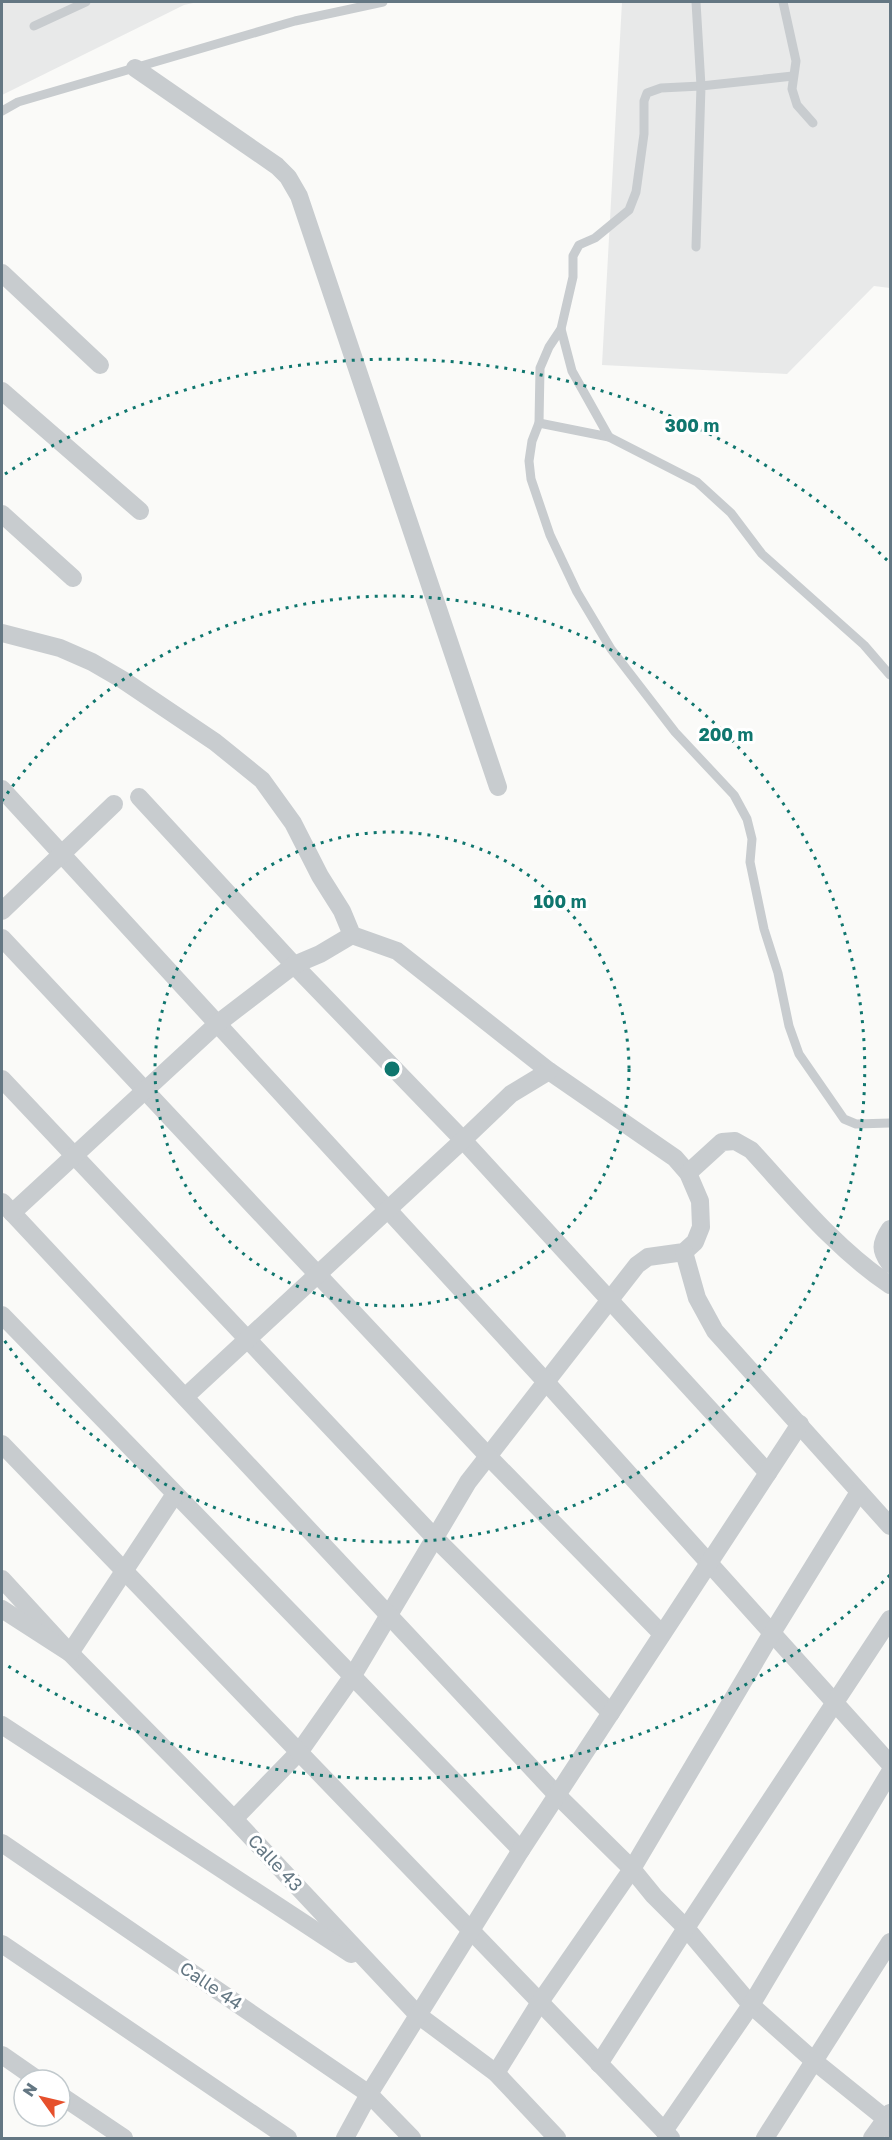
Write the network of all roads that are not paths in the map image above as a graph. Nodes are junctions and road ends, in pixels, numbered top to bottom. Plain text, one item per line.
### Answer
1 (86, 2) edge
2 (383, 2) edge
3 (696, 2) edge
4 (783, 2) edge
5 (34, 26) dead end
6 (135, 68) junction
7 (793, 76) junction
8 (701, 86) junction
9 (2, 111) edge
10 (813, 123) dead end
11 (696, 247) dead end
12 (2, 273) edge
13 (561, 329) junction
14 (100, 365) dead end
15 (2, 391) edge
16 (539, 423) junction
17 (609, 437) junction
18 (140, 511) dead end
19 (2, 514) edge
20 (73, 578) dead end
21 (2, 633) edge
22 (891, 675) edge
23 (498, 787) dead end
24 (2, 789) edge
25 (139, 797) dead end
26 (114, 804) dead end
27 (61, 854) junction
28 (2, 911) edge
29 (352, 935) junction
30 (2, 938) edge
31 (294, 965) junction
32 (217, 1024) junction
33 (549, 1071) junction
34 (2, 1079) edge
35 (145, 1090) junction
36 (891, 1123) edge
37 (463, 1140) junction
38 (74, 1155) junction
39 (688, 1173) junction
40 (7, 1207) edge
41 (388, 1210) junction
42 (891, 1229) edge
43 (684, 1252) junction
44 (891, 1264) edge
45 (318, 1275) junction
46 (891, 1285) edge
47 (610, 1300) junction
48 (2, 1315) edge
49 (248, 1339) junction
50 (546, 1382) junction
51 (184, 1397) junction
52 (800, 1425) junction
53 (2, 1444) edge
54 (488, 1456) junction
55 (768, 1473) junction
56 (859, 1492) junction
57 (175, 1494) junction
58 (891, 1526) edge
59 (435, 1538) junction
60 (709, 1563) junction
61 (124, 1571) junction
62 (2, 1579) edge
63 (2, 1609) edge
64 (389, 1616) junction
65 (891, 1619) edge
66 (772, 1633) junction
67 (662, 1634) junction
68 (70, 1653) junction
69 (352, 1677) junction
70 (835, 1701) junction
71 (610, 1713) junction
72 (2, 1725) edge
73 (300, 1751) junction
74 (891, 1764) edge
75 (891, 1772) edge
76 (557, 1795) junction
77 (234, 1819) junction
78 (2, 1843) edge
79 (521, 1850) junction
80 (632, 1869) junction
81 (686, 1928) junction
82 (471, 1930) junction
83 (891, 1942) edge
84 (2, 1944) edge
85 (375, 1970) junction
86 (540, 2002) junction
87 (751, 2005) junction
88 (418, 2015) junction
89 (2, 2055) edge
90 (814, 2061) junction
91 (599, 2064) junction
92 (21, 2068) edge
93 (496, 2073) junction
94 (369, 2094) junction
95 (72, 2103) edge
96 (889, 2121) edge
97 (668, 2135) edge
98 (124, 2139) edge
99 (288, 2139) edge
100 (345, 2139) edge
101 (412, 2139) edge
102 (556, 2139) edge
103 (765, 2139) edge
104 (872, 2139) edge

1 - 5 lane
2 - 6 lane
3 - 8 lane
4 - 7 lane
6 - 9 lane
6 - 23 street
7 - 8 lane
7 - 10 lane
8 - 11 lane
8 - 13 lane
12 - 14 street
13 - 16 lane
13 - 17 lane
15 - 18 street
16 - 17 lane
16 - 36 lane
17 - 22 lane
19 - 20 street
21 - 29 street
24 - 27 street
25 - 31 street
26 - 27 street
27 - 28 street
27 - 32 street
29 - 31 street
29 - 33 street
30 - 35 street
31 - 32 street
31 - 37 street
32 - 35 street
32 - 41 street
33 - 37 street
33 - 39 street
34 - 38 street
35 - 38 street
35 - 45 street
37 - 41 street
37 - 47 street
38 - 40 street
38 - 49 street
39 - 43 street
39 - 46 street
40 - 51 street
41 - 45 street
41 - 50 street
42 - 44 street
43 - 47 street
43 - 52 street
45 - 49 street
45 - 54 street
47 - 50 street
47 - 55 street
48 - 57 street
49 - 51 street
49 - 59 street
50 - 54 street
50 - 60 street
51 - 64 street
52 - 55 street
52 - 56 street
53 - 61 street
54 - 59 street
54 - 67 street
55 - 60 street
56 - 58 street
56 - 66 street
57 - 61 street
57 - 69 street
59 - 64 street
59 - 71 street
60 - 66 street
60 - 67 street
61 - 68 street
61 - 73 street
62 - 68 street, Calle 43
63 - 68 street
64 - 69 street
64 - 76 street
65 - 70 street
66 - 70 street
66 - 80 street
67 - 71 street
68 - 77 street, Calle 43
69 - 73 street
69 - 79 street
70 - 74 street
70 - 81 street
71 - 76 street
72 - 85 street
73 - 77 street
73 - 82 street
75 - 87 street
76 - 79 street
76 - 80 street
77 - 85 street, Calle 43
78 - 94 street, Calle 44
79 - 82 street
80 - 81 street
80 - 86 street
81 - 87 street
81 - 91 street
82 - 86 street
82 - 88 street
83 - 90 street
84 - 99 street
85 - 88 street, Calle 43
86 - 91 street
86 - 93 street
87 - 90 street
87 - 97 street
88 - 93 street, Calle 43
88 - 94 street
89 - 92 street
90 - 96 street
90 - 103 street
91 - 97 street
93 - 102 street, Calle 43
94 - 100 street
94 - 101 street, Calle 44
95 - 98 street
96 - 104 street

